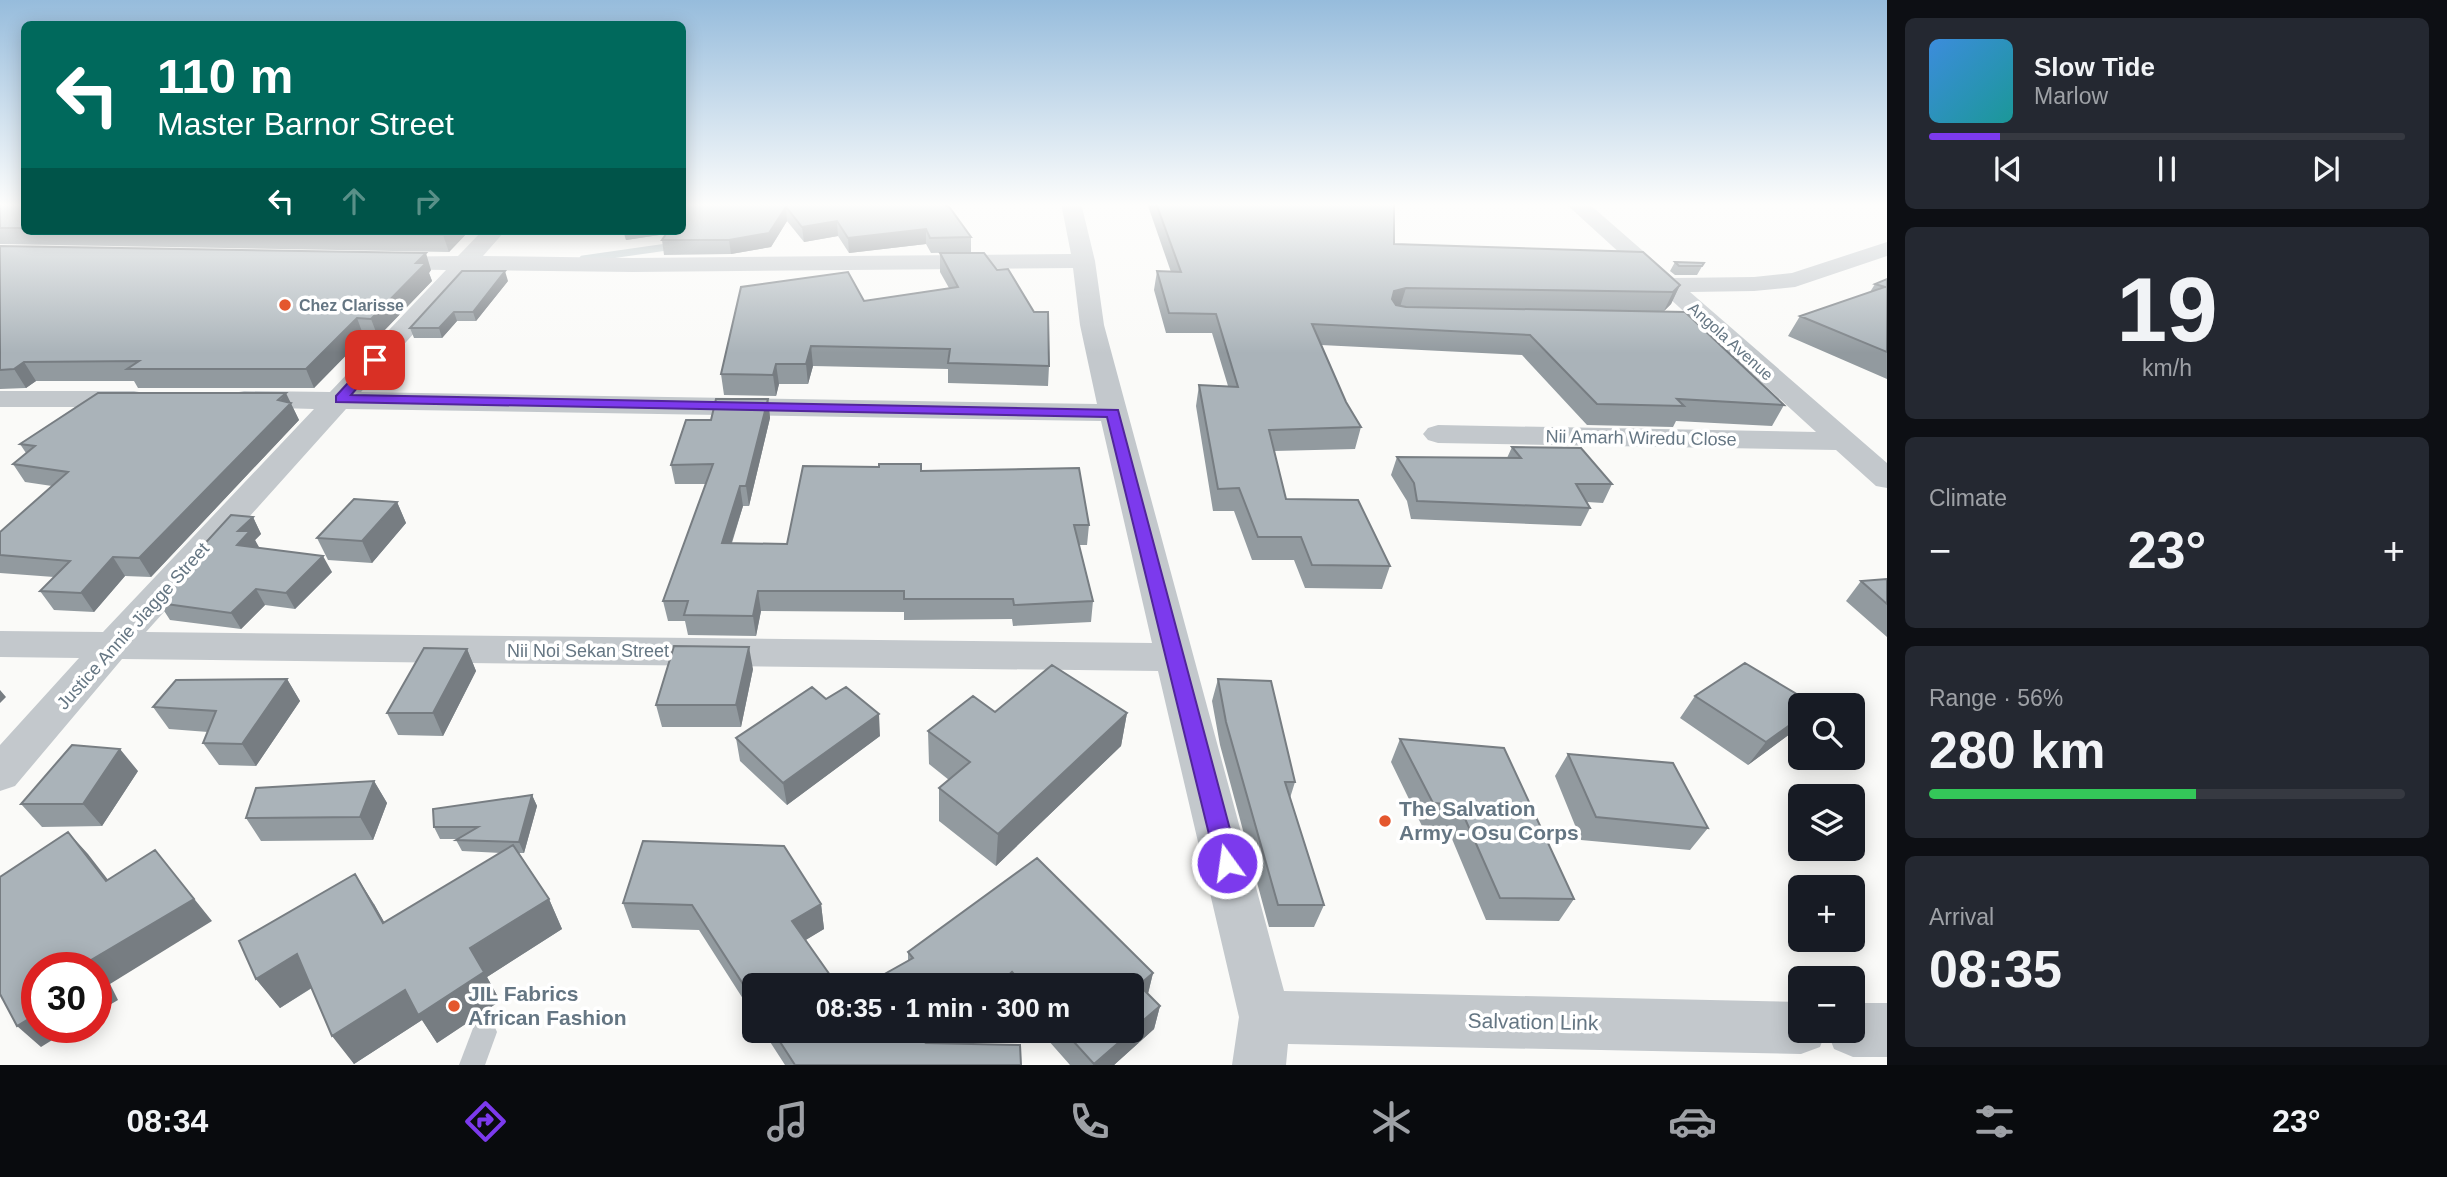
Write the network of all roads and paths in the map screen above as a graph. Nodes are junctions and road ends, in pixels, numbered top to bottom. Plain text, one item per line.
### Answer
1 (456, 253) edge
2 (473, 253) edge
3 (494, 253) edge
4 (1082, 253) edge
5 (1631, 253) edge
6 (1876, 253) edge
7 (364, 261) edge
8 (1084, 261) junction
9 (1667, 285) junction
10 (1670, 322) edge
11 (1710, 322) junction
12 (0, 399) edge
13 (155, 399) edge
14 (221, 399) edge
15 (341, 399) junction
16 (1113, 413) junction
17 (1438, 434) dead end
18 (1844, 442) junction
19 (1887, 479) edge
20 (0, 644) edge
21 (111, 647) junction
22 (1177, 657) junction
23 (0, 774) edge
24 (1788, 1028) edge
25 (1865, 1030) edge
26 (1887, 1030) edge
27 (484, 1031) dead end
28 (1262, 1041) edge
29 (472, 1065) edge

1 - 7 street
2 - 15 street, Justice Annie Jiagge Street
3 - 8 street
4 - 8 street
5 - 9 street, Angola Avenue
6 - 9 street
8 - 16 street
9 - 11 street, Angola Avenue
10 - 11 street
11 - 18 street, Angola Avenue
12 - 13 street
14 - 15 street
15 - 16 street
15 - 21 street, Justice Annie Jiagge Street
16 - 22 street
17 - 18 street, Nii Amarh Wiredu Close
18 - 19 street, Angola Avenue
20 - 21 street, Nii Noi Sekan Street
21 - 22 street, Nii Noi Sekan Street
21 - 23 street, Justice Annie Jiagge Street
22 - 28 street
24 - 28 street, Salvation Link
25 - 26 street
27 - 29 lane

